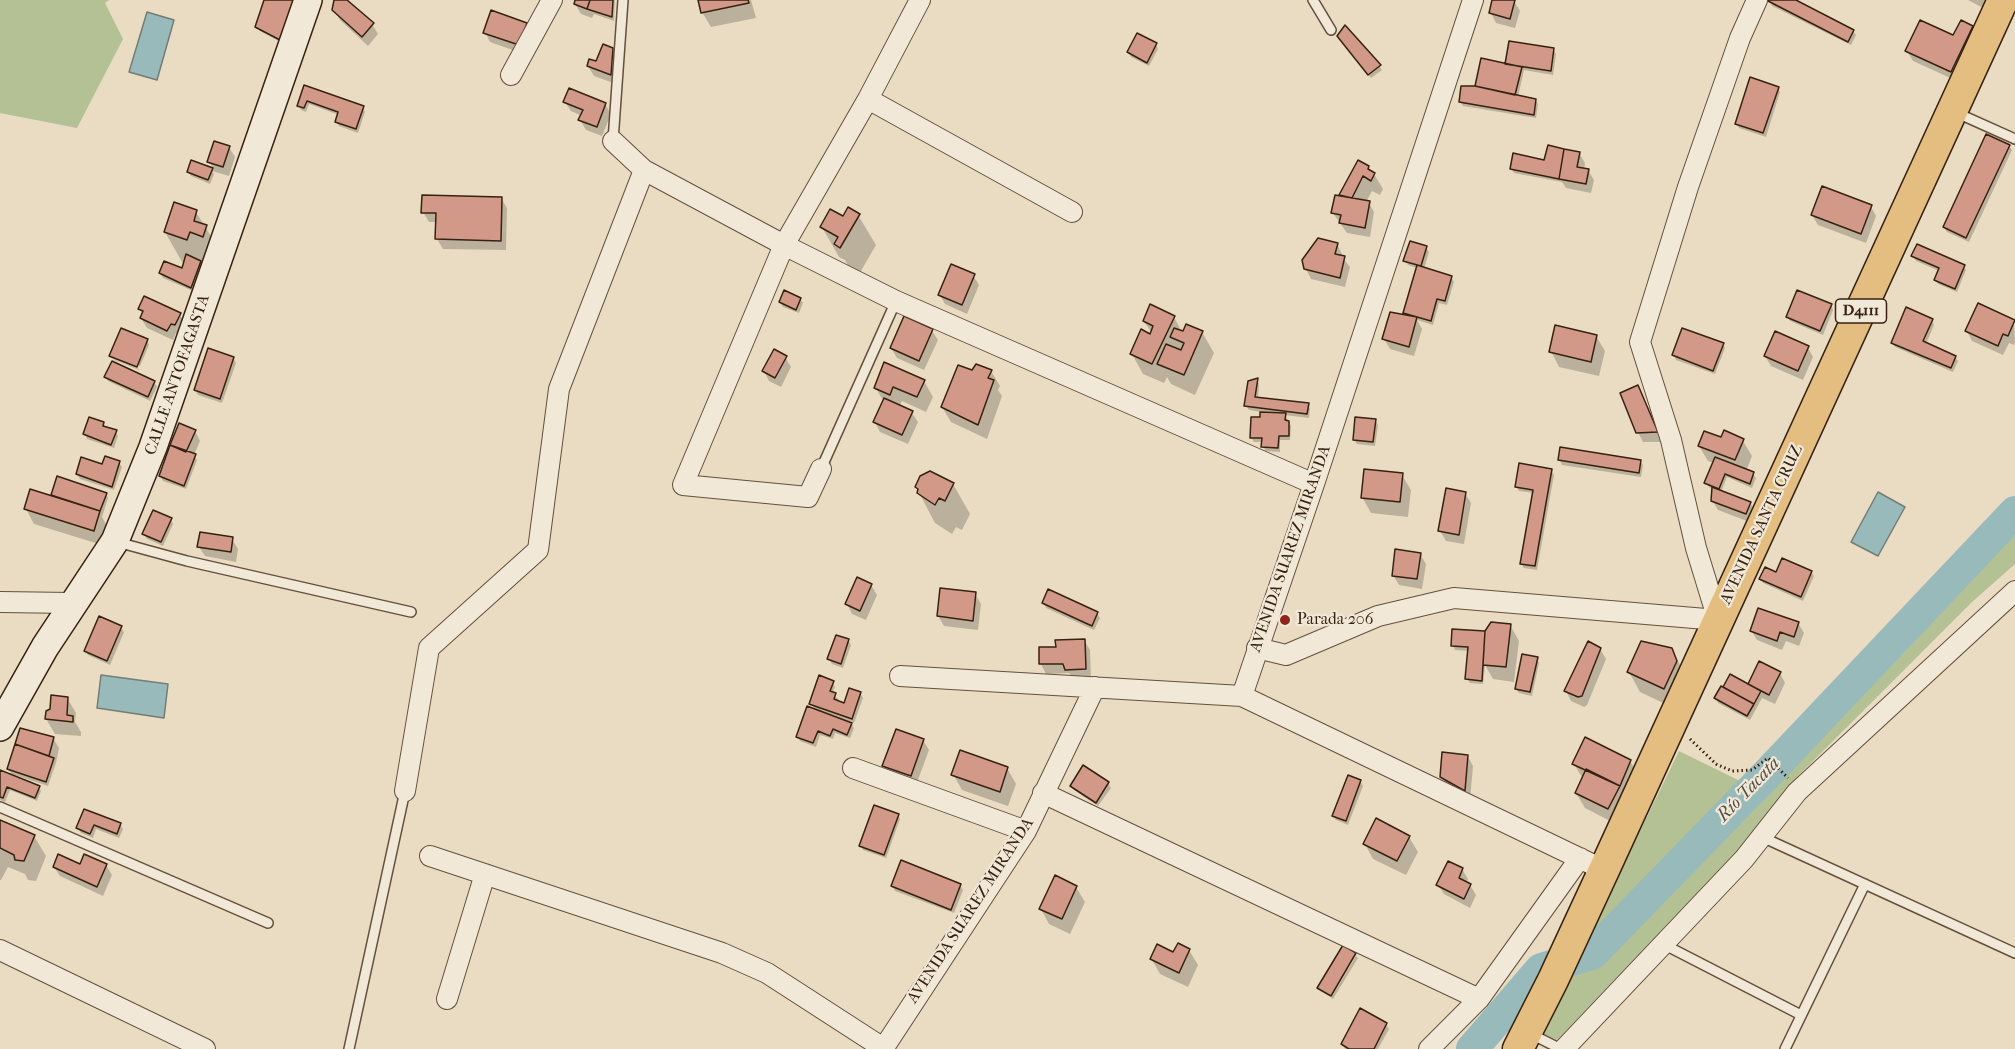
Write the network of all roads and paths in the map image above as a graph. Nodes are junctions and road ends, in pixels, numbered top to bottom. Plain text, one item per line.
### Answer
1 (308, 0) edge
2 (552, 0) edge
3 (623, 0) edge
4 (920, 0) edge
5 (1312, 0) edge
6 (1473, 0) edge
7 (1757, 0) edge
8 (2003, 0) edge
9 (1331, 30) dead end
10 (511, 75) dead end
11 (868, 99) junction
12 (1953, 112) junction
13 (2015, 139) edge
14 (613, 141) joint
15 (644, 170) junction
16 (1072, 212) dead end
17 (783, 245) junction
18 (896, 301) junction
19 (820, 469) joint
20 (1314, 484) junction
21 (115, 541) junction
22 (2015, 591) edge
23 (0, 602) edge
24 (72, 603) junction
25 (411, 612) dead end
26 (1718, 620) junction
27 (1257, 648) junction
28 (900, 676) dead end
29 (1095, 687) junction
30 (1242, 696) junction
31 (1669, 726) junction
32 (0, 727) edge
33 (852, 768) dead end
34 (1784, 772) dead end
35 (405, 791) joint
36 (1043, 793) junction
37 (0, 807) edge
38 (1026, 831) junction
39 (1761, 837) junction
40 (430, 856) dead end
41 (1592, 864) junction
42 (485, 874) junction
43 (1865, 884) junction
44 (268, 923) dead end
45 (1663, 944) junction
46 (0, 950) edge
47 (2015, 953) edge
48 (447, 999) dead end
49 (1479, 999) junction
50 (1801, 1015) junction
51 (1523, 1040) edge
52 (205, 1049) edge
53 (349, 1049) edge
54 (883, 1049) edge
55 (1429, 1049) edge
56 (1562, 1049) edge
57 (1785, 1049) edge

1 - 21 main road, CALLE ANTOFAGASTA
2 - 10 street
3 - 14 lane
4 - 11 street
5 - 9 lane
6 - 20 street, AVENIDA SUAREZ MIRANDA
7 - 26 street
8 - 12 main road, AVENIDA SANTA CRUZ / D4111
11 - 16 street
11 - 17 street
12 - 13 lane
12 - 26 main road, AVENIDA SANTA CRUZ / D4111
14 - 15 street
15 - 17 street
15 - 35 street
17 - 18 street
17 - 19 street
18 - 19 lane
18 - 20 street
20 - 27 street, AVENIDA SUAREZ MIRANDA
21 - 24 main road, CALLE ANTOFAGASTA
21 - 25 lane
22 - 39 street
23 - 24 street
24 - 32 main road, CALLE ANTOFAGASTA
26 - 27 street
26 - 31 main road, AVENIDA SANTA CRUZ / D4111
27 - 30 street, AVENIDA SUAREZ MIRANDA
28 - 29 street
29 - 30 street
29 - 36 street, AVENIDA SUAREZ MIRANDA
30 - 41 street
31 - 34 path
31 - 41 main road, AVENIDA SANTA CRUZ / D4111
33 - 38 street
35 - 53 lane
36 - 38 street, AVENIDA SUAREZ MIRANDA
36 - 49 street
37 - 44 lane
38 - 54 street, AVENIDA SUAREZ MIRANDA
39 - 43 lane
39 - 45 street
40 - 42 street
41 - 49 street
41 - 51 main road, AVENIDA SANTA CRUZ / D4111
42 - 48 street
42 - 54 street
43 - 47 lane
43 - 50 lane
45 - 50 lane
45 - 56 street
46 - 52 street
49 - 55 street
50 - 57 lane
51 - 56 lane

